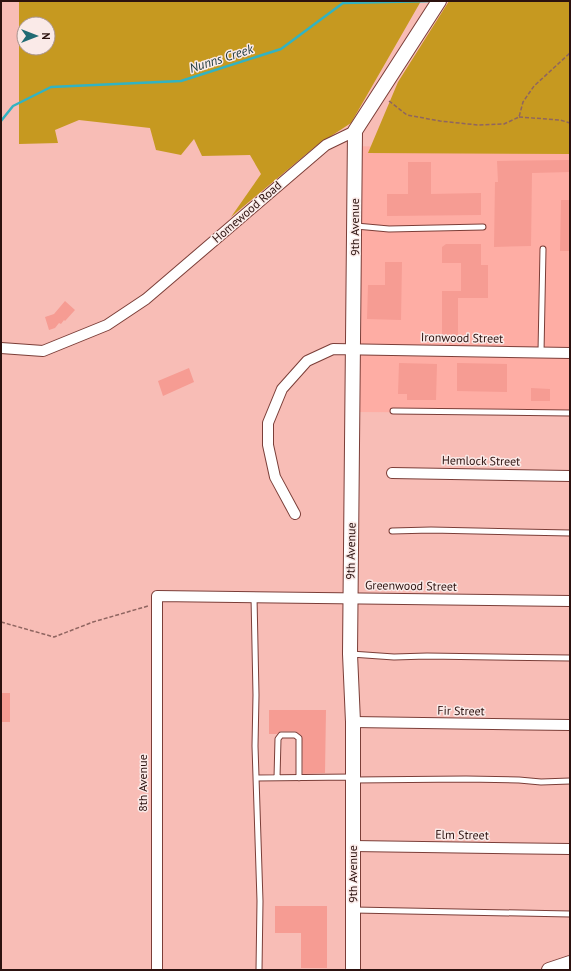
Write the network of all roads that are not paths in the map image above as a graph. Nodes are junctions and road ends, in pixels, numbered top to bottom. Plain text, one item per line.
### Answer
1 (439, 1) edge
2 (355, 131) junction
3 (355, 226) junction
4 (483, 228) dead end
5 (543, 249) dead end
6 (1, 348) edge
7 (354, 350) junction
8 (541, 352) junction
9 (570, 352) edge
10 (393, 411) dead end
11 (570, 413) edge
12 (392, 473) dead end
13 (570, 476) edge
14 (295, 514) dead end
15 (392, 531) dead end
16 (570, 533) edge
17 (254, 597) junction
18 (351, 598) junction
19 (156, 600) joint
20 (570, 601) edge
21 (350, 654) junction
22 (570, 658) edge
23 (353, 722) junction
24 (570, 725) edge
25 (256, 778) junction
26 (277, 778) junction
27 (299, 778) junction
28 (353, 778) junction
29 (570, 781) edge
30 (353, 846) junction
31 (570, 849) edge
32 (353, 910) junction
33 (570, 914) edge
34 (570, 963) edge
35 (156, 970) edge
36 (259, 970) edge
37 (353, 970) edge
38 (548, 970) edge

1 - 2 main road
2 - 3 main road, 9th Avenue
2 - 6 street, Homewood Road
3 - 4 lane
3 - 7 main road, 9th Avenue
5 - 8 lane
7 - 8 street, Ironwood Street
7 - 14 street, Ironwood Street
7 - 18 main road, 9th Avenue
8 - 9 street, Ironwood Street
10 - 11 lane
12 - 13 street, Hemlock Street
15 - 16 lane
17 - 18 street, Greenwood Street
17 - 19 street, Greenwood Street
17 - 25 lane
18 - 20 street, Greenwood Street
18 - 21 main road, 9th Avenue
19 - 35 street, 8th Avenue
21 - 22 lane
21 - 23 main road, 9th Avenue
23 - 24 street, Fir Street
23 - 28 main road, 9th Avenue
25 - 26 lane
25 - 36 lane
26 - 27 lane
26 - 27 lane
27 - 28 lane
28 - 29 lane
28 - 30 main road, 9th Avenue
30 - 31 street, Elm Street
30 - 32 main road, 9th Avenue
32 - 33 lane
32 - 37 main road, 9th Avenue
34 - 38 main road

